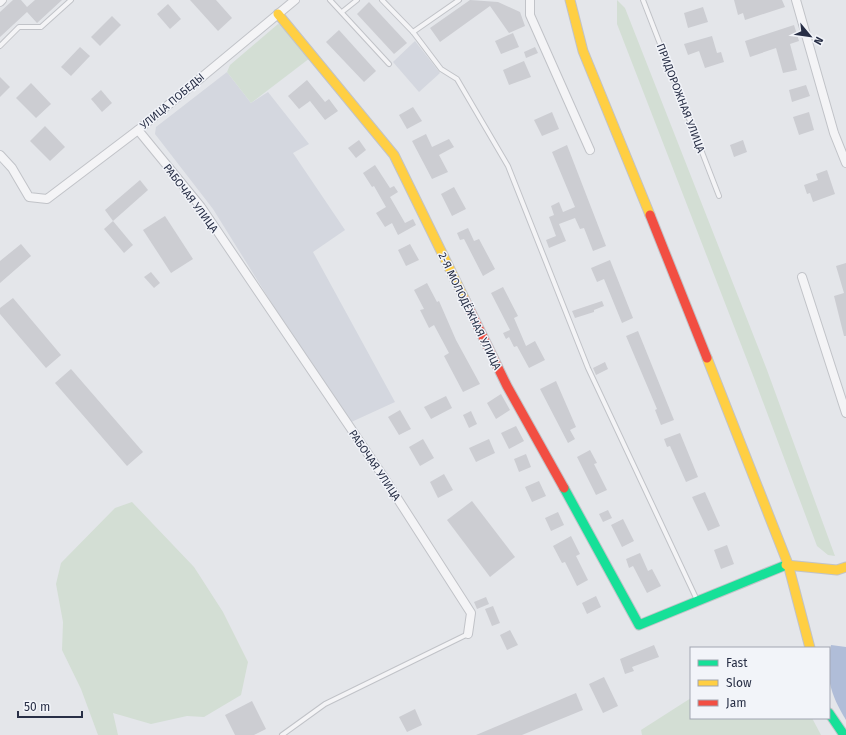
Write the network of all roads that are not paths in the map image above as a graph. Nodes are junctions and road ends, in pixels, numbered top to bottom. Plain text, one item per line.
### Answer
1 (2, 0) edge
2 (71, 0) edge
3 (294, 0) edge
4 (330, 0) edge
5 (357, 0) edge
6 (382, 0) edge
7 (458, 0) edge
8 (530, 0) edge
9 (570, 0) edge
10 (643, 0) edge
11 (796, 0) edge
12 (0, 2) edge
13 (342, 12) junction
14 (278, 14) junction
15 (413, 32) junction
16 (0, 46) edge
17 (388, 64) dead end
18 (138, 130) junction
19 (590, 150) dead end
20 (0, 155) edge
21 (846, 163) edge
22 (718, 196) dead end
23 (802, 276) dead end
24 (846, 413) edge
25 (788, 564) junction
26 (846, 567) edge
27 (698, 601) junction
28 (468, 634) joint
29 (810, 647) edge
30 (830, 714) edge
31 (282, 735) edge
32 (844, 735) edge

1 - 12 street
2 - 16 lane
3 - 14 street, УЛИЦА ПОБЕДЫ
4 - 13 lane
5 - 13 lane
6 - 15 lane
7 - 15 lane
8 - 19 street
9 - 25 street
10 - 22 lane, ПРИДОРОЖНАЯ УЛИЦА
11 - 21 street
13 - 17 lane
14 - 18 street, УЛИЦА ПОБЕДЫ
14 - 27 street, 2-Я МОЛОДЁЖНАЯ УЛИЦА
15 - 27 lane
18 - 20 street, УЛИЦА ПОБЕДЫ
18 - 28 street, РАБОЧАЯ УЛИЦА
23 - 24 street
25 - 26 street
25 - 27 street
25 - 29 street
28 - 31 lane, РАБОЧАЯ УЛИЦА
30 - 32 street

